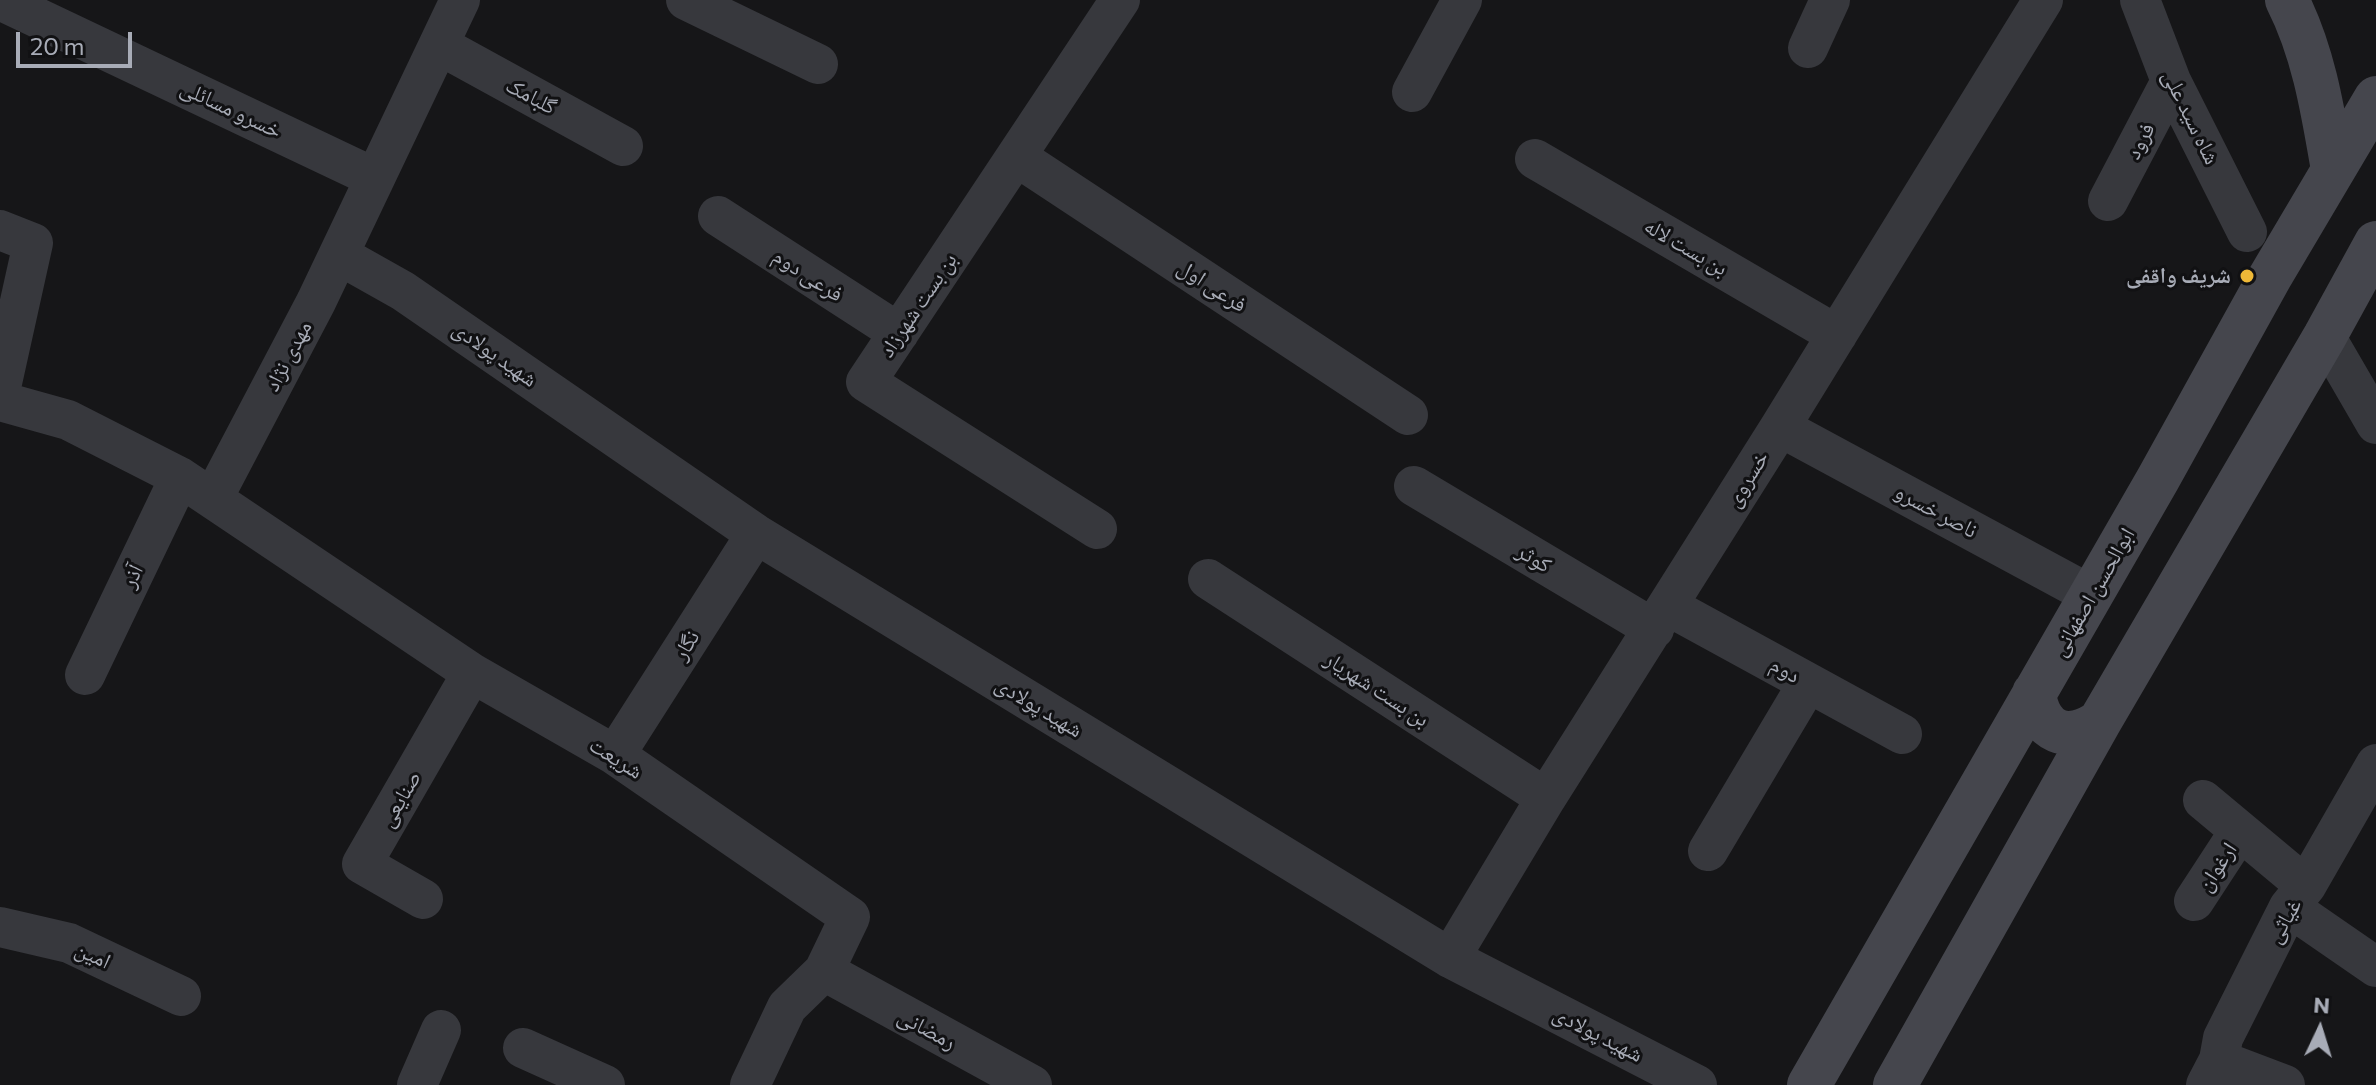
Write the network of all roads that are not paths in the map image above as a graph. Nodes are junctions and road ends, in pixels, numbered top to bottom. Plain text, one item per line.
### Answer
1 (0, 0) edge
2 (686, 0) edge
3 (1120, 0) edge
4 (1462, 0) edge
5 (1830, 0) edge
6 (2043, 0) edge
7 (2140, 0) edge
8 (2287, 0) edge
9 (456, 1) edge
10 (439, 45) junction
11 (1808, 48) dead end
12 (818, 64) dead end
13 (2171, 81) junction
14 (1412, 92) dead end
15 (2376, 98) edge
16 (623, 146) dead end
17 (1017, 157) junction
18 (1535, 159) dead end
19 (2333, 170) junction
20 (375, 178) junction
21 (2108, 201) dead end
22 (718, 216) dead end
23 (0, 230) edge
24 (2247, 232) dead end
25 (2376, 243) edge
26 (339, 255) junction
27 (899, 333) junction
28 (1837, 335) junction
29 (2325, 336) junction
30 (0, 392) edge
31 (0, 401) edge
32 (1408, 415) dead end
33 (2376, 424) edge
34 (1780, 427) junction
35 (1414, 486) dead end
36 (196, 488) junction
37 (1097, 529) dead end
38 (756, 534) junction
39 (1208, 579) dead end
40 (2091, 595) junction
41 (1661, 618) junction
42 (472, 673) junction
43 (85, 675) dead end
44 (1808, 683) junction
45 (2034, 693) junction
46 (2100, 721) junction
47 (1902, 734) dead end
48 (615, 755) junction
49 (2376, 764) edge
50 (1982, 785) junction
51 (1546, 798) junction
52 (2203, 800) dead end
53 (2239, 832) junction
54 (2035, 837) junction
55 (1708, 851) dead end
56 (2298, 896) junction
57 (423, 899) dead end
58 (2194, 901) dead end
59 (0, 927) edge
60 (1450, 958) junction
61 (2376, 967) edge
62 (824, 971) junction
63 (181, 996) dead end
64 (441, 1030) dead end
65 (523, 1048) dead end
66 (2212, 1073) edge
67 (417, 1085) edge
68 (605, 1085) edge
69 (750, 1085) edge
70 (1032, 1085) edge
71 (1697, 1085) edge
72 (1809, 1085) edge
73 (1895, 1085) edge
74 (2285, 1085) edge

1 - 20 street, خسرو مسائلی
2 - 12 street
3 - 17 street, بن بست شهرزاد
4 - 14 street
5 - 11 street
6 - 28 street, خسروی
7 - 13 street, شاه سید علی
8 - 19 main road
9 - 10 street, مهدی نژاد
10 - 16 street, گلبامک
10 - 20 street, مهدی نژاد
13 - 21 street, فرود
13 - 24 street, شاه سید علی
15 - 19 main road, ابوالحسن اصفهانی
17 - 27 street, بن بست شهرزاد
17 - 32 street, فرعی اول
18 - 28 street, بن بست لاله
19 - 40 main road, ابوالحسن اصفهانی
20 - 26 street, مهدی نژاد
22 - 27 street, فرعی دوم
23 - 30 street
25 - 29 main road
26 - 36 street, مهدی نژاد
26 - 38 street, شهید پولادی
27 - 37 street, بن بست شهرزاد
28 - 34 street, خسروی
29 - 33 street
29 - 46 main road
31 - 36 street
34 - 40 street, ناصر خسرو
34 - 41 street, خسروی
35 - 41 street, کوثر
36 - 42 street, شریعت
36 - 43 street, آذر
38 - 48 street, نگار
38 - 60 street, شهید پولادی
39 - 51 street, بن بست شهریار
40 - 45 main road, ابوالحسن اصفهانی
41 - 44 street, دوم
41 - 51 street, خسروی
42 - 48 street, شریعت
42 - 57 street, صنایعی
44 - 47 street, دوم
44 - 55 street
45 - 46 main road
45 - 50 main road, ابوالحسن اصفهانی
46 - 54 main road
48 - 62 street, شریعت
49 - 56 street, غیاثی
50 - 54 main road
50 - 72 main road, ابوالحسن اصفهانی
51 - 60 street, خسروی
52 - 53 street, ارغوان
53 - 56 street, ارغوان
53 - 58 street, ارغوان
54 - 73 main road
56 - 61 street, ارغوان
56 - 66 street, غیاثی
59 - 63 street, امین
60 - 71 street, شهید پولادی
62 - 69 street, شریعت
62 - 70 street, رمضانی
64 - 67 street
65 - 68 street
66 - 74 street

